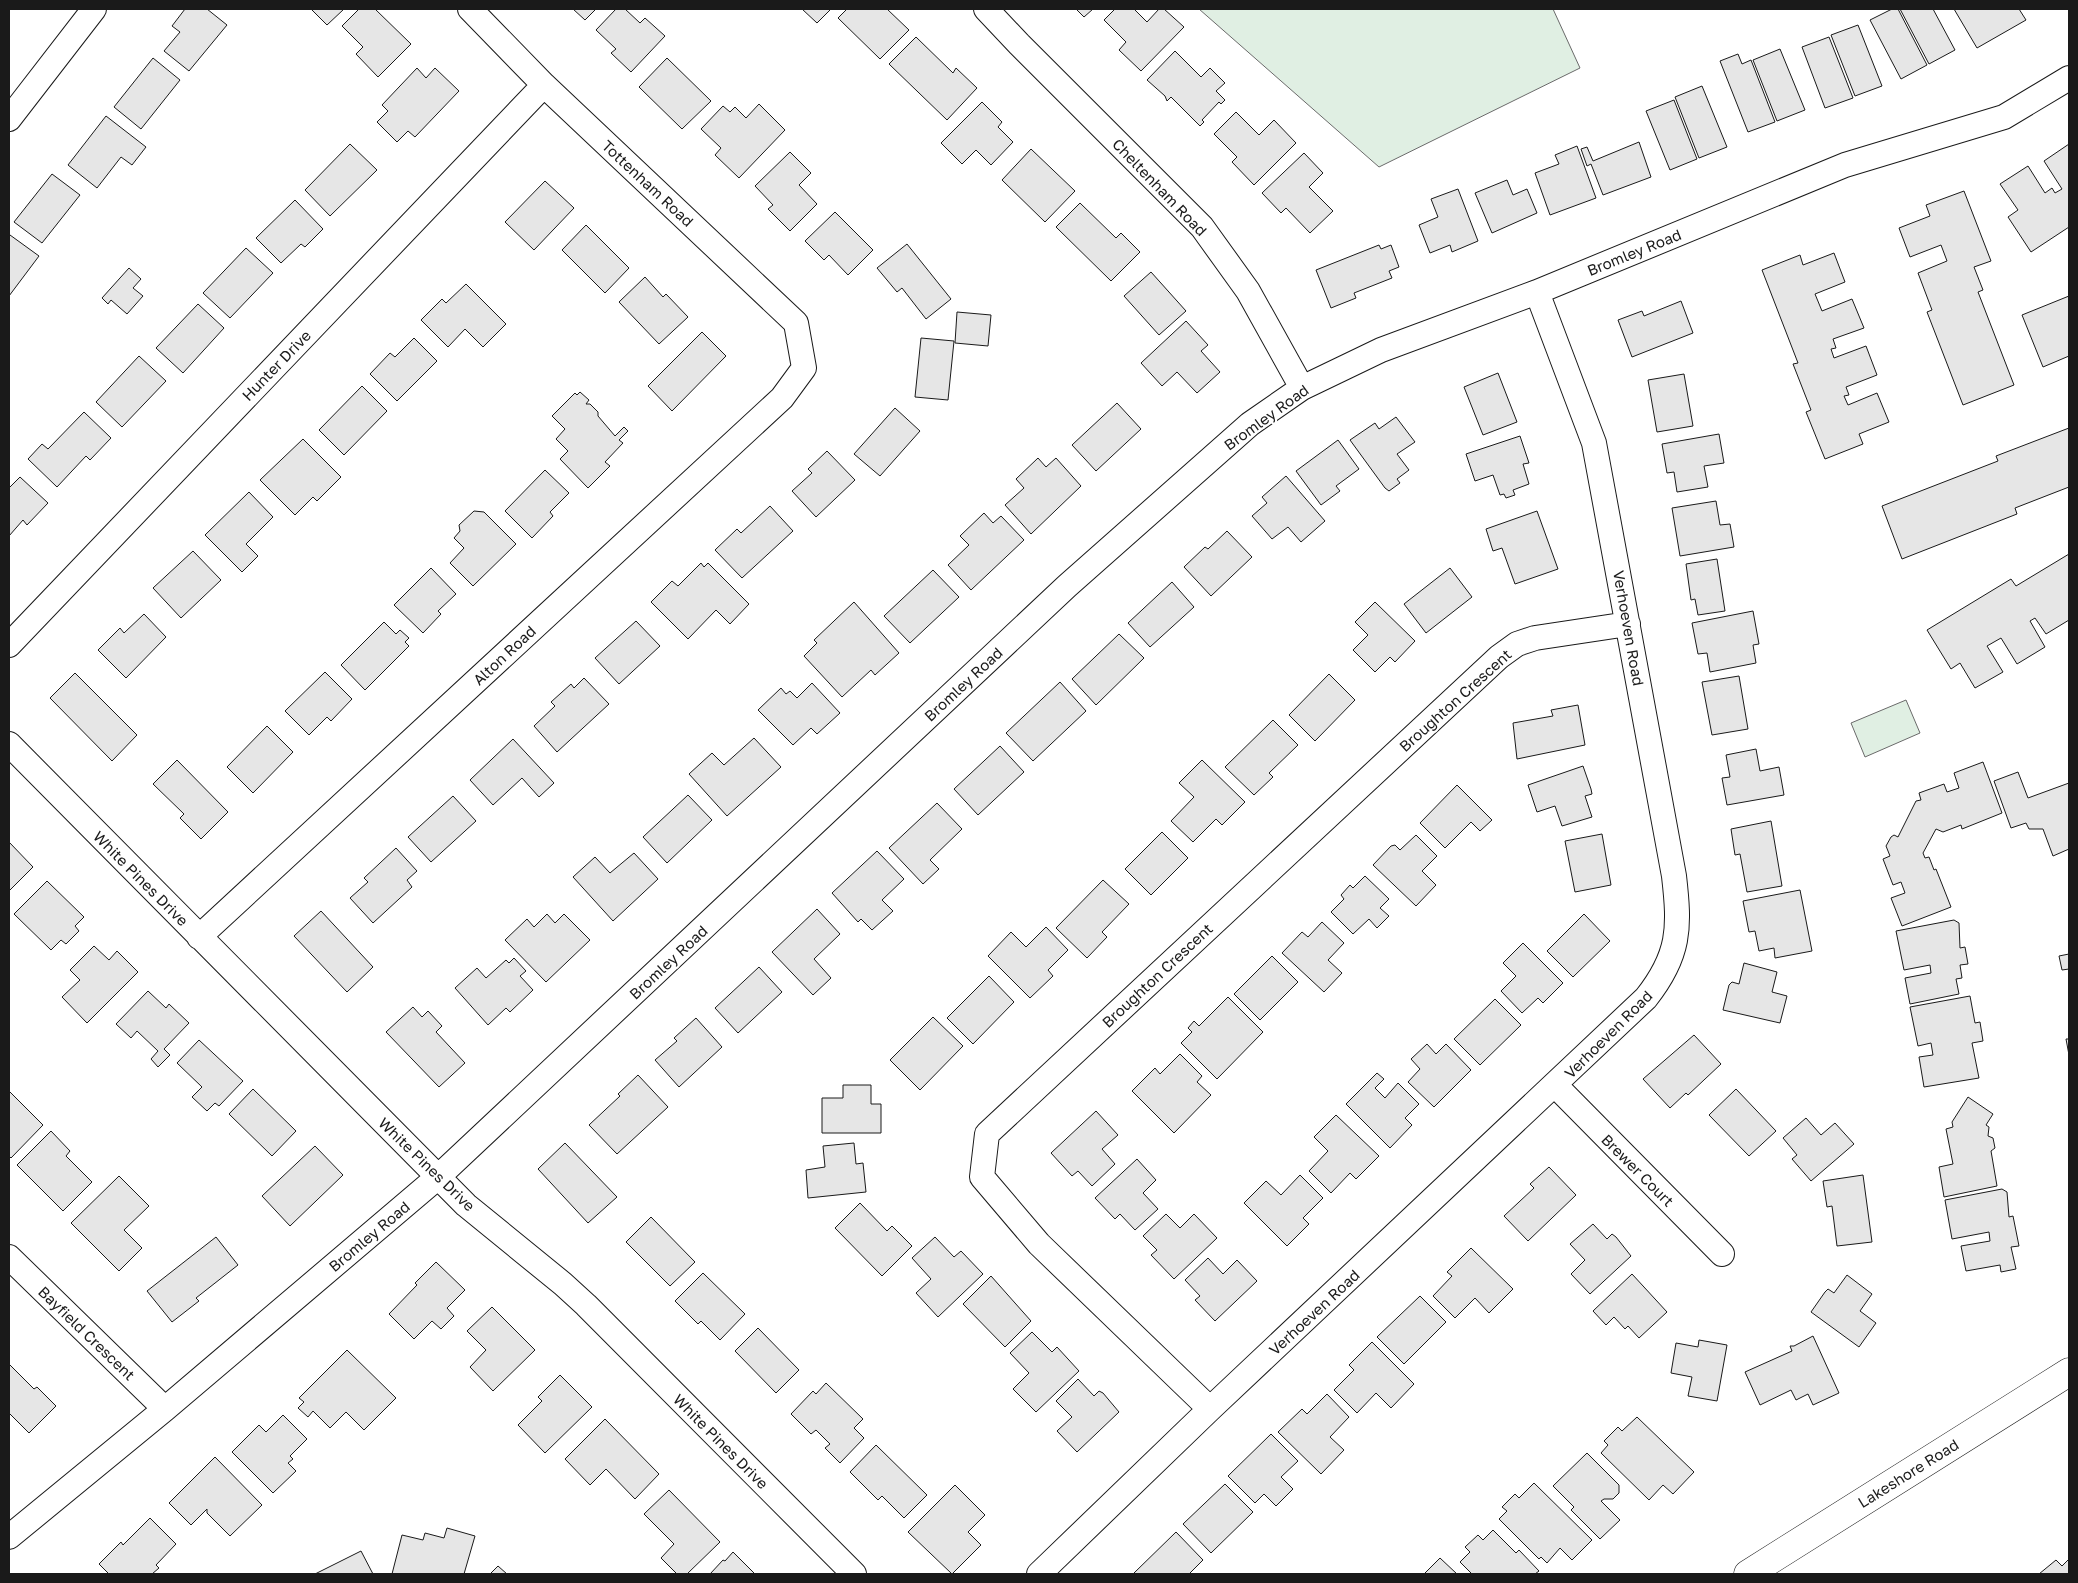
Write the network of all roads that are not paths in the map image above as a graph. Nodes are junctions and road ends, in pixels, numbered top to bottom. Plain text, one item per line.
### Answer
1 (94, 9) edge
2 (470, 9) edge
3 (986, 9) edge
4 (2069, 78) edge
5 (544, 85) junction
6 (9, 119) edge
7 (1537, 292) junction
8 (804, 368) joint
9 (1302, 388) junction
10 (1628, 624) junction
11 (9, 646) edge
12 (9, 744) edge
13 (199, 937) junction
14 (1555, 1085) junction
15 (438, 1177) junction
16 (1722, 1254) dead end
17 (9, 1257) edge
18 (2069, 1372) edge
19 (165, 1409) junction
20 (1210, 1409) junction
21 (9, 1537) edge
22 (854, 1574) edge
23 (1038, 1574) edge
24 (1748, 1574) edge

1 - 6 street
2 - 5 street, Tottenham Road
3 - 9 street, Cheltenham Road
4 - 7 street, Bromley Road
5 - 8 street, Tottenham Road
5 - 11 street, Hunter Drive
7 - 9 street, Bromley Road
7 - 10 street, Verhoeven Road
8 - 13 street, Alton Road
9 - 15 street, Bromley Road
10 - 14 street, Verhoeven Road
10 - 20 street, Broughton Crescent
12 - 13 street, White Pines Drive
13 - 15 street, White Pines Drive
14 - 16 street, Brewer Court
14 - 20 street, Verhoeven Road
15 - 19 street, Bromley Road
15 - 22 street, White Pines Drive
17 - 19 street, Bayfield Crescent
18 - 24 main road, Lakeshore Road
19 - 21 street, Bromley Road
20 - 23 street, Verhoeven Road

